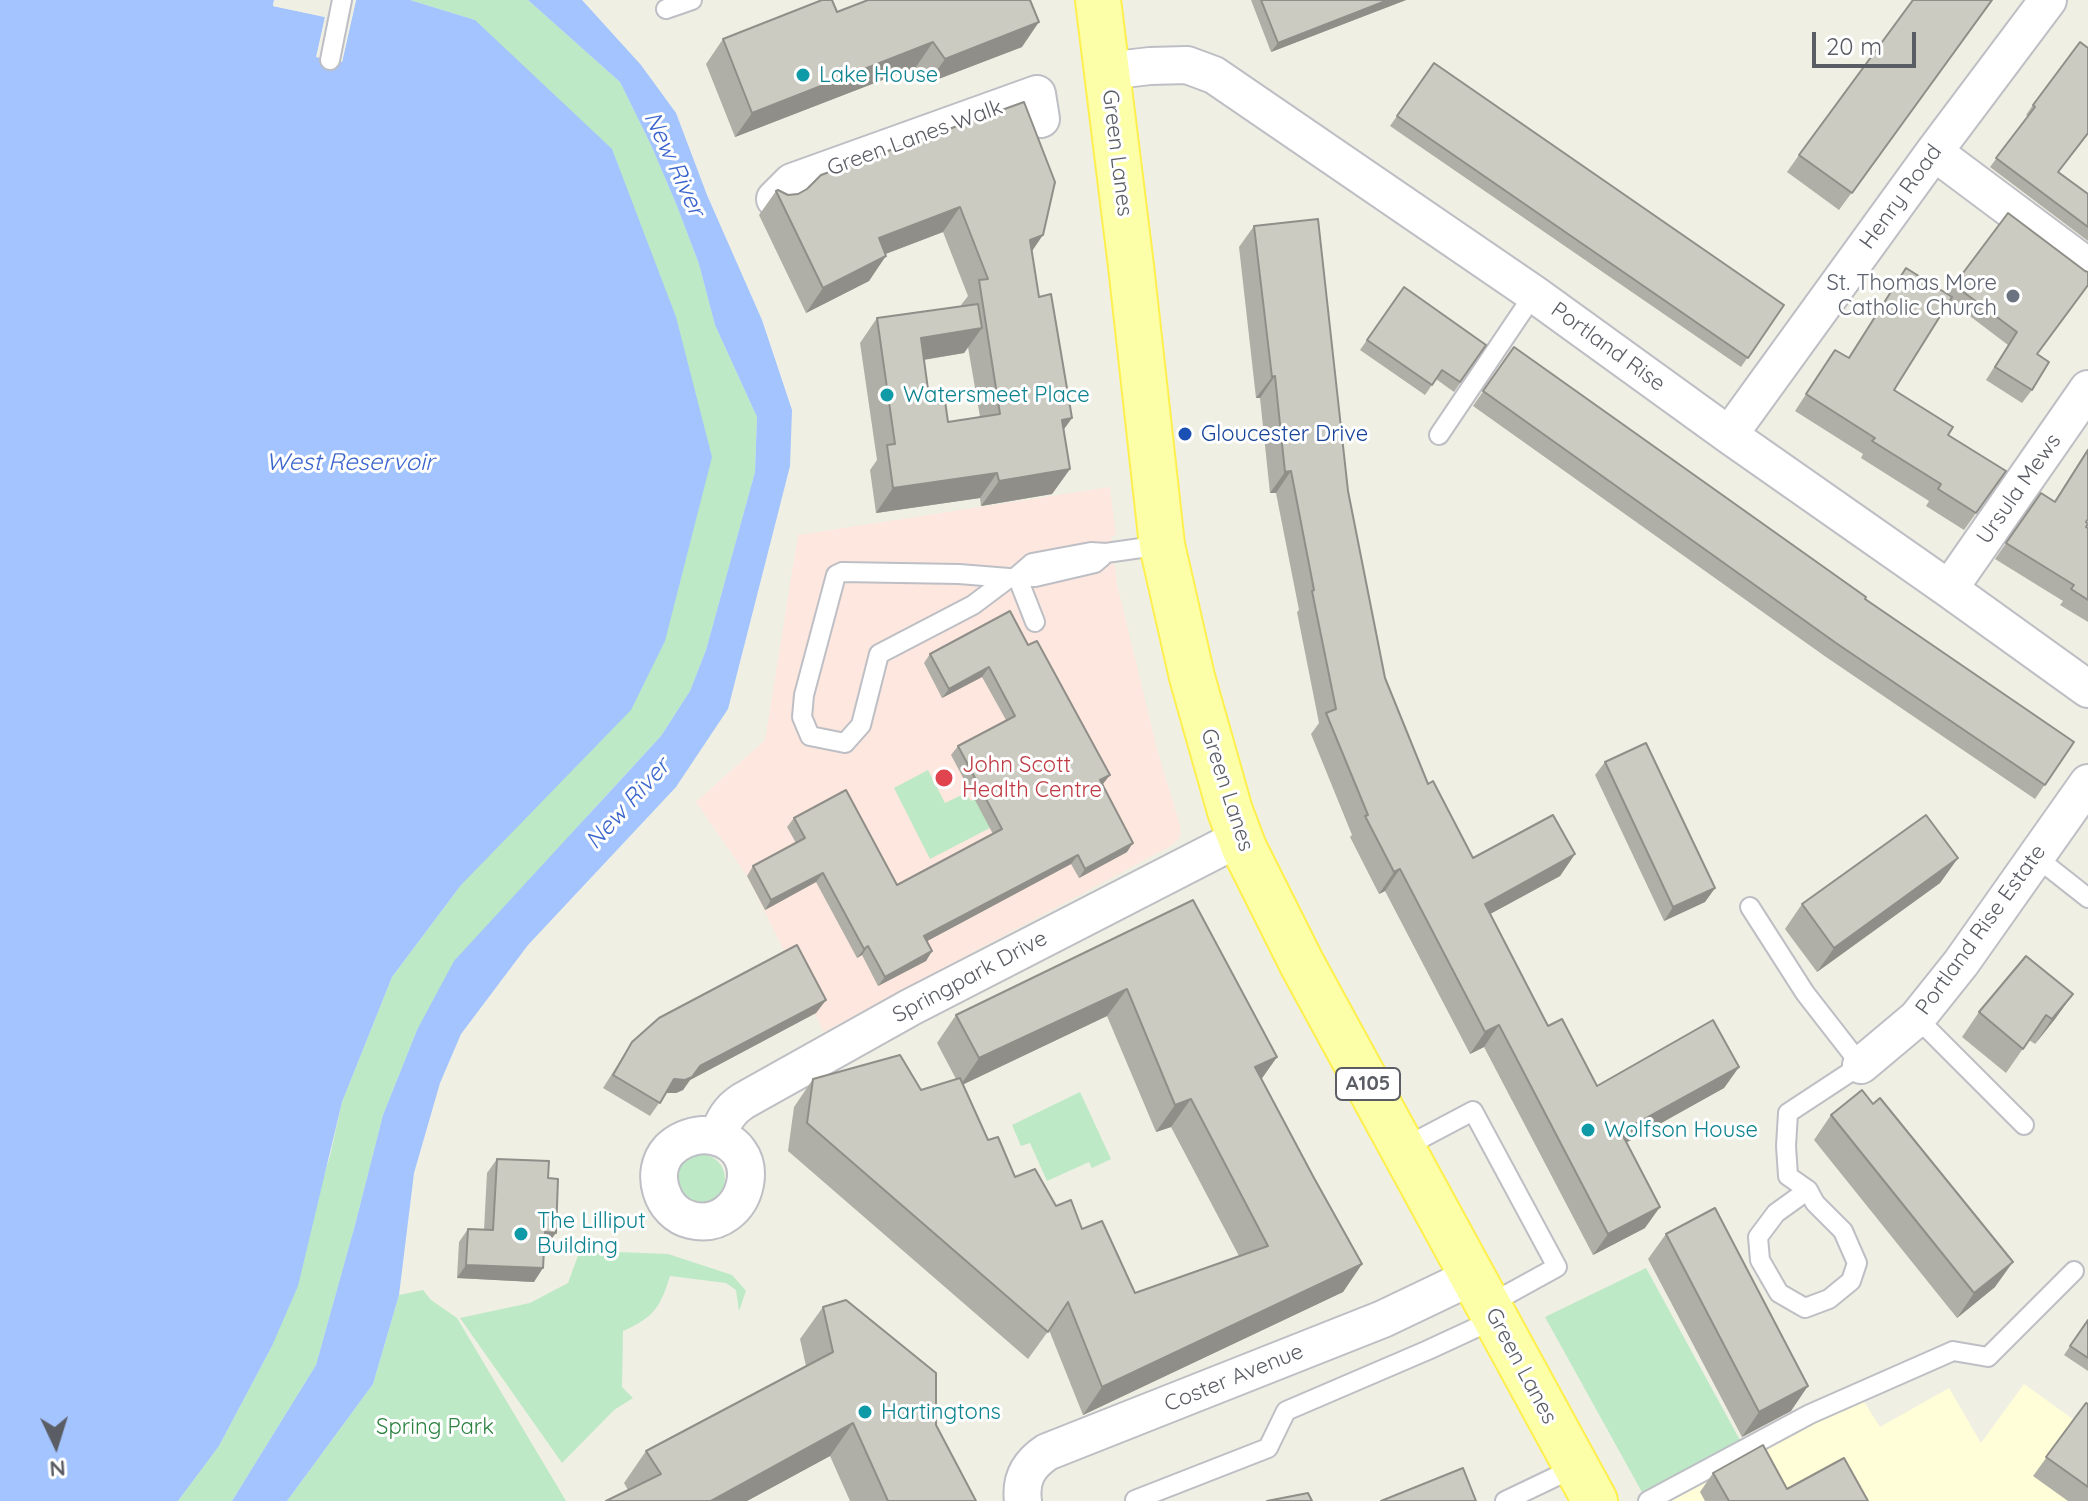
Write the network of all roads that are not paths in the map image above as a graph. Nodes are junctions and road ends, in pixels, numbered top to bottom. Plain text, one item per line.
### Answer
1 (342, 0) edge
2 (692, 0) edge
3 (1098, 0) edge
4 (2048, 0) edge
5 (666, 9) dead end
6 (330, 60) dead end
7 (1107, 71) junction
8 (1041, 119) dead end
9 (1934, 152) junction
10 (775, 199) dead end
11 (2088, 267) edge
12 (1534, 294) junction
13 (2088, 389) edge
14 (1439, 435) dead end
15 (1729, 435) junction
16 (1162, 545) junction
17 (1949, 589) junction
18 (1035, 622) dead end
19 (911, 636) joint
20 (2088, 689) edge
21 (2088, 783) edge
22 (1240, 840) junction
23 (2036, 857) junction
24 (2088, 898) edge
25 (1750, 907) dead end
26 (1917, 1018) junction
27 (1861, 1065) junction
28 (2024, 1125) dead end
29 (718, 1135) dead end
30 (1403, 1148) junction
31 (1808, 1190) junction
32 (2074, 1271) dead end
33 (1485, 1300) junction
34 (1586, 1484) edge
35 (1135, 1500) edge
36 (1023, 1501) edge
37 (1505, 1501) edge
38 (1648, 1501) edge

1 - 6 lane
2 - 5 lane
3 - 7 main road, Green Lanes / A105
4 - 9 street, Henry Road
7 - 12 street, Portland Rise
7 - 16 main road, Green Lanes / A105
8 - 10 street, Green Lanes Walk
9 - 11 street
9 - 15 street, Henry Road
12 - 14 lane
12 - 15 street, Portland Rise
13 - 17 street, Ursula Mews
15 - 17 street, Portland Rise
16 - 18 lane
16 - 22 main road, Green Lanes / A105
17 - 20 street, Portland Rise
19 - 19 lane
21 - 23 street, Portland Rise Estate
22 - 29 street, Springpark Drive
22 - 30 main road, Green Lanes / A105
23 - 24 lane
23 - 26 street, Portland Rise Estate
25 - 27 lane
26 - 27 street, Portland Rise Estate
26 - 28 lane
27 - 31 lane
30 - 33 main road, Green Lanes / A105
30 - 33 lane
31 - 31 lane
32 - 38 lane
33 - 34 main road, Green Lanes / A105
33 - 35 lane
33 - 36 street, Coster Avenue
34 - 37 lane

